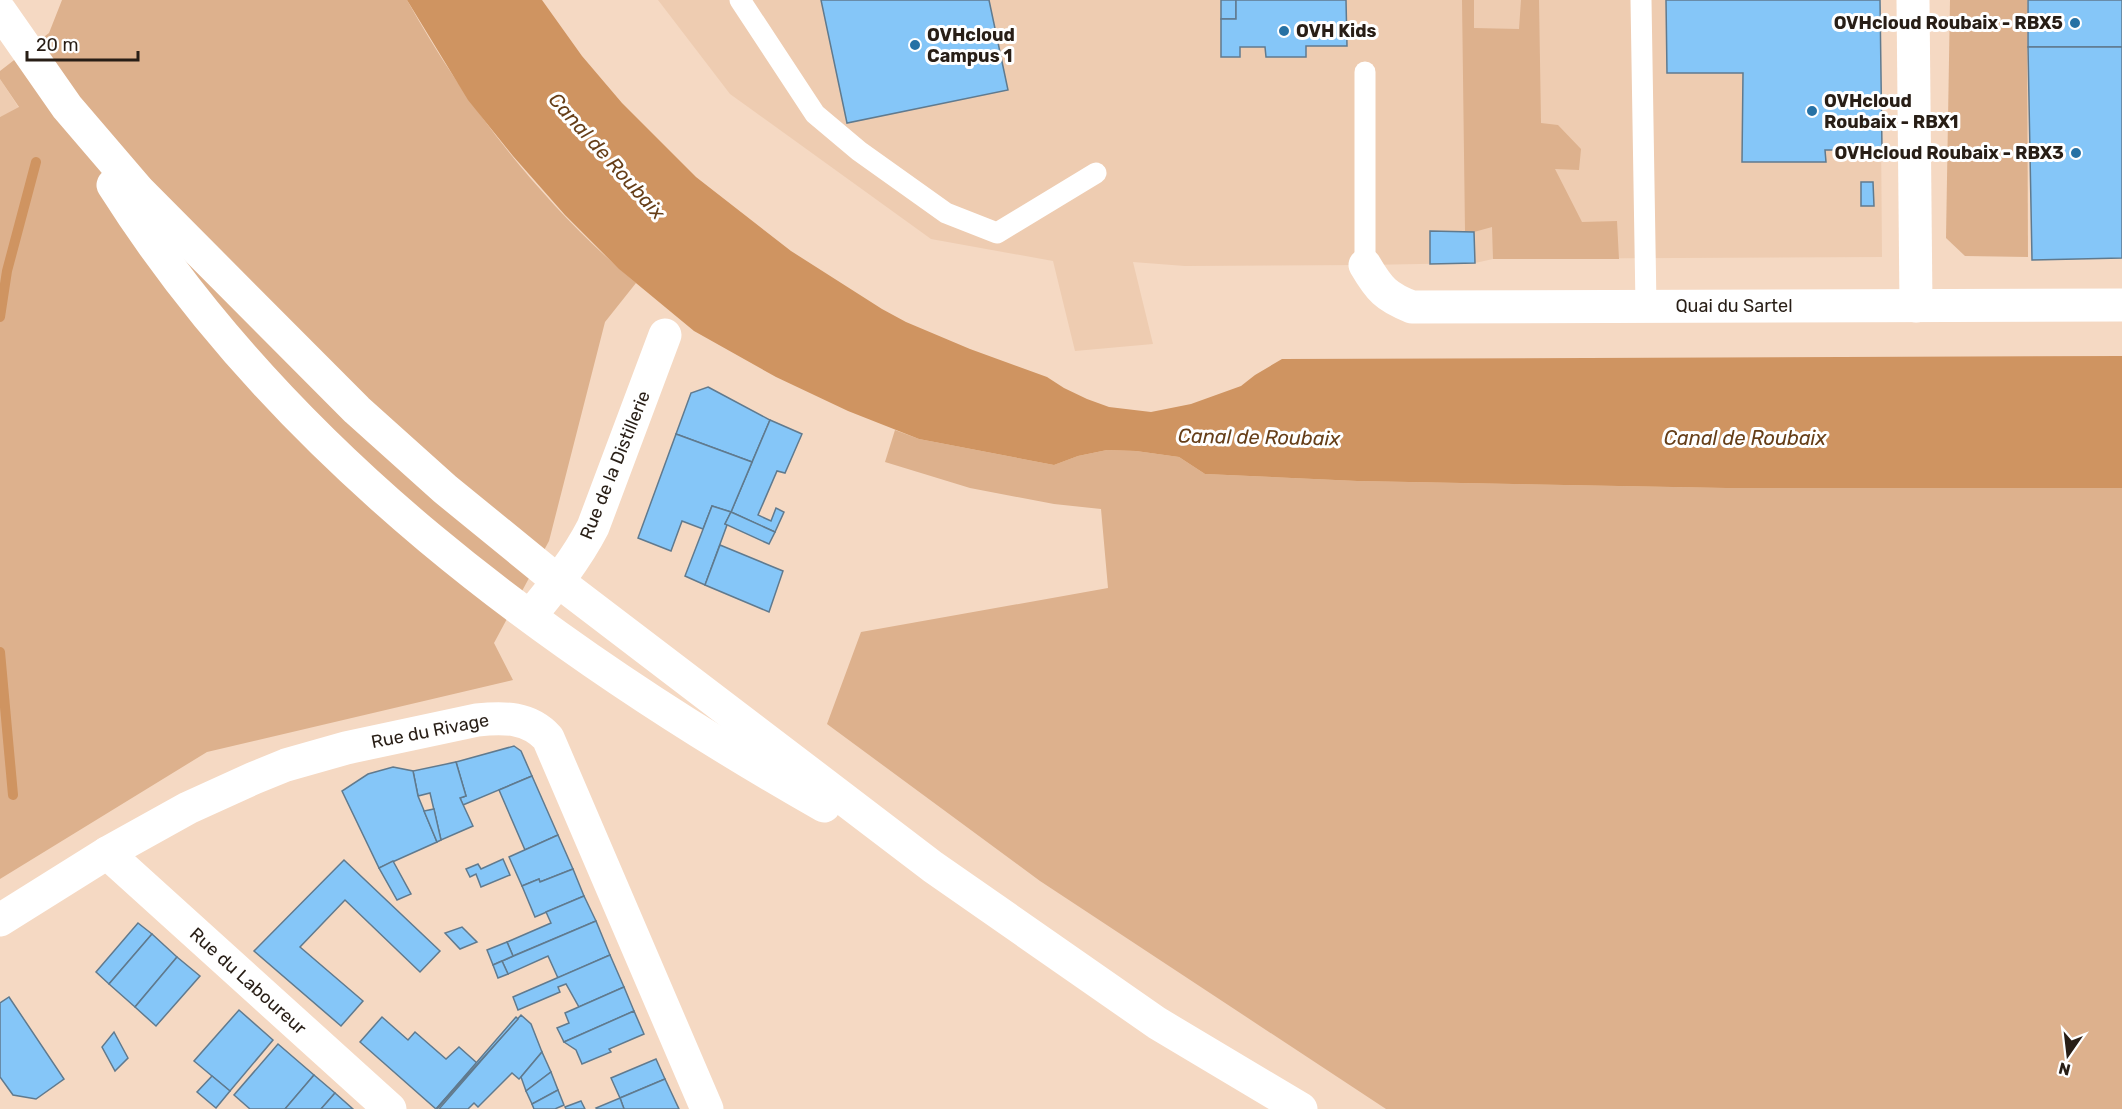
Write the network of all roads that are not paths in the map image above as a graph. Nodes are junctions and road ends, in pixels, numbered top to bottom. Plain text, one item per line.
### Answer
1 (740, 0) edge
2 (1641, 0) edge
3 (1913, 0) edge
4 (0, 12) edge
5 (1365, 72) dead end
6 (67, 107) junction
7 (1096, 173) dead end
8 (1365, 265) joint
9 (2122, 305) edge
10 (1646, 306) junction
11 (1916, 306) junction
12 (665, 335) dead end
13 (559, 582) junction
14 (530, 616) junction
15 (107, 853) junction
16 (933, 867) junction
17 (0, 920) edge
18 (1157, 1023) junction
19 (390, 1109) edge
20 (707, 1109) edge
21 (1265, 1109) edge
22 (1300, 1109) edge

1 - 7 lane
2 - 10 lane
3 - 11 main road
4 - 6 main road
5 - 8 lane
6 - 13 main road
6 - 14 main road
8 - 10 main road, Quai du Sartel
9 - 11 main road, Quai du Sartel
10 - 11 main road, Quai du Sartel
12 - 13 main road, Rue de la Distillerie
13 - 14 main road, Rue de la Distillerie
13 - 16 main road
14 - 16 main road
15 - 17 main road, Rue du Rivage
15 - 19 main road, Rue du Laboureur
15 - 20 main road, Rue du Rivage
16 - 18 main road
18 - 21 main road
18 - 22 main road

